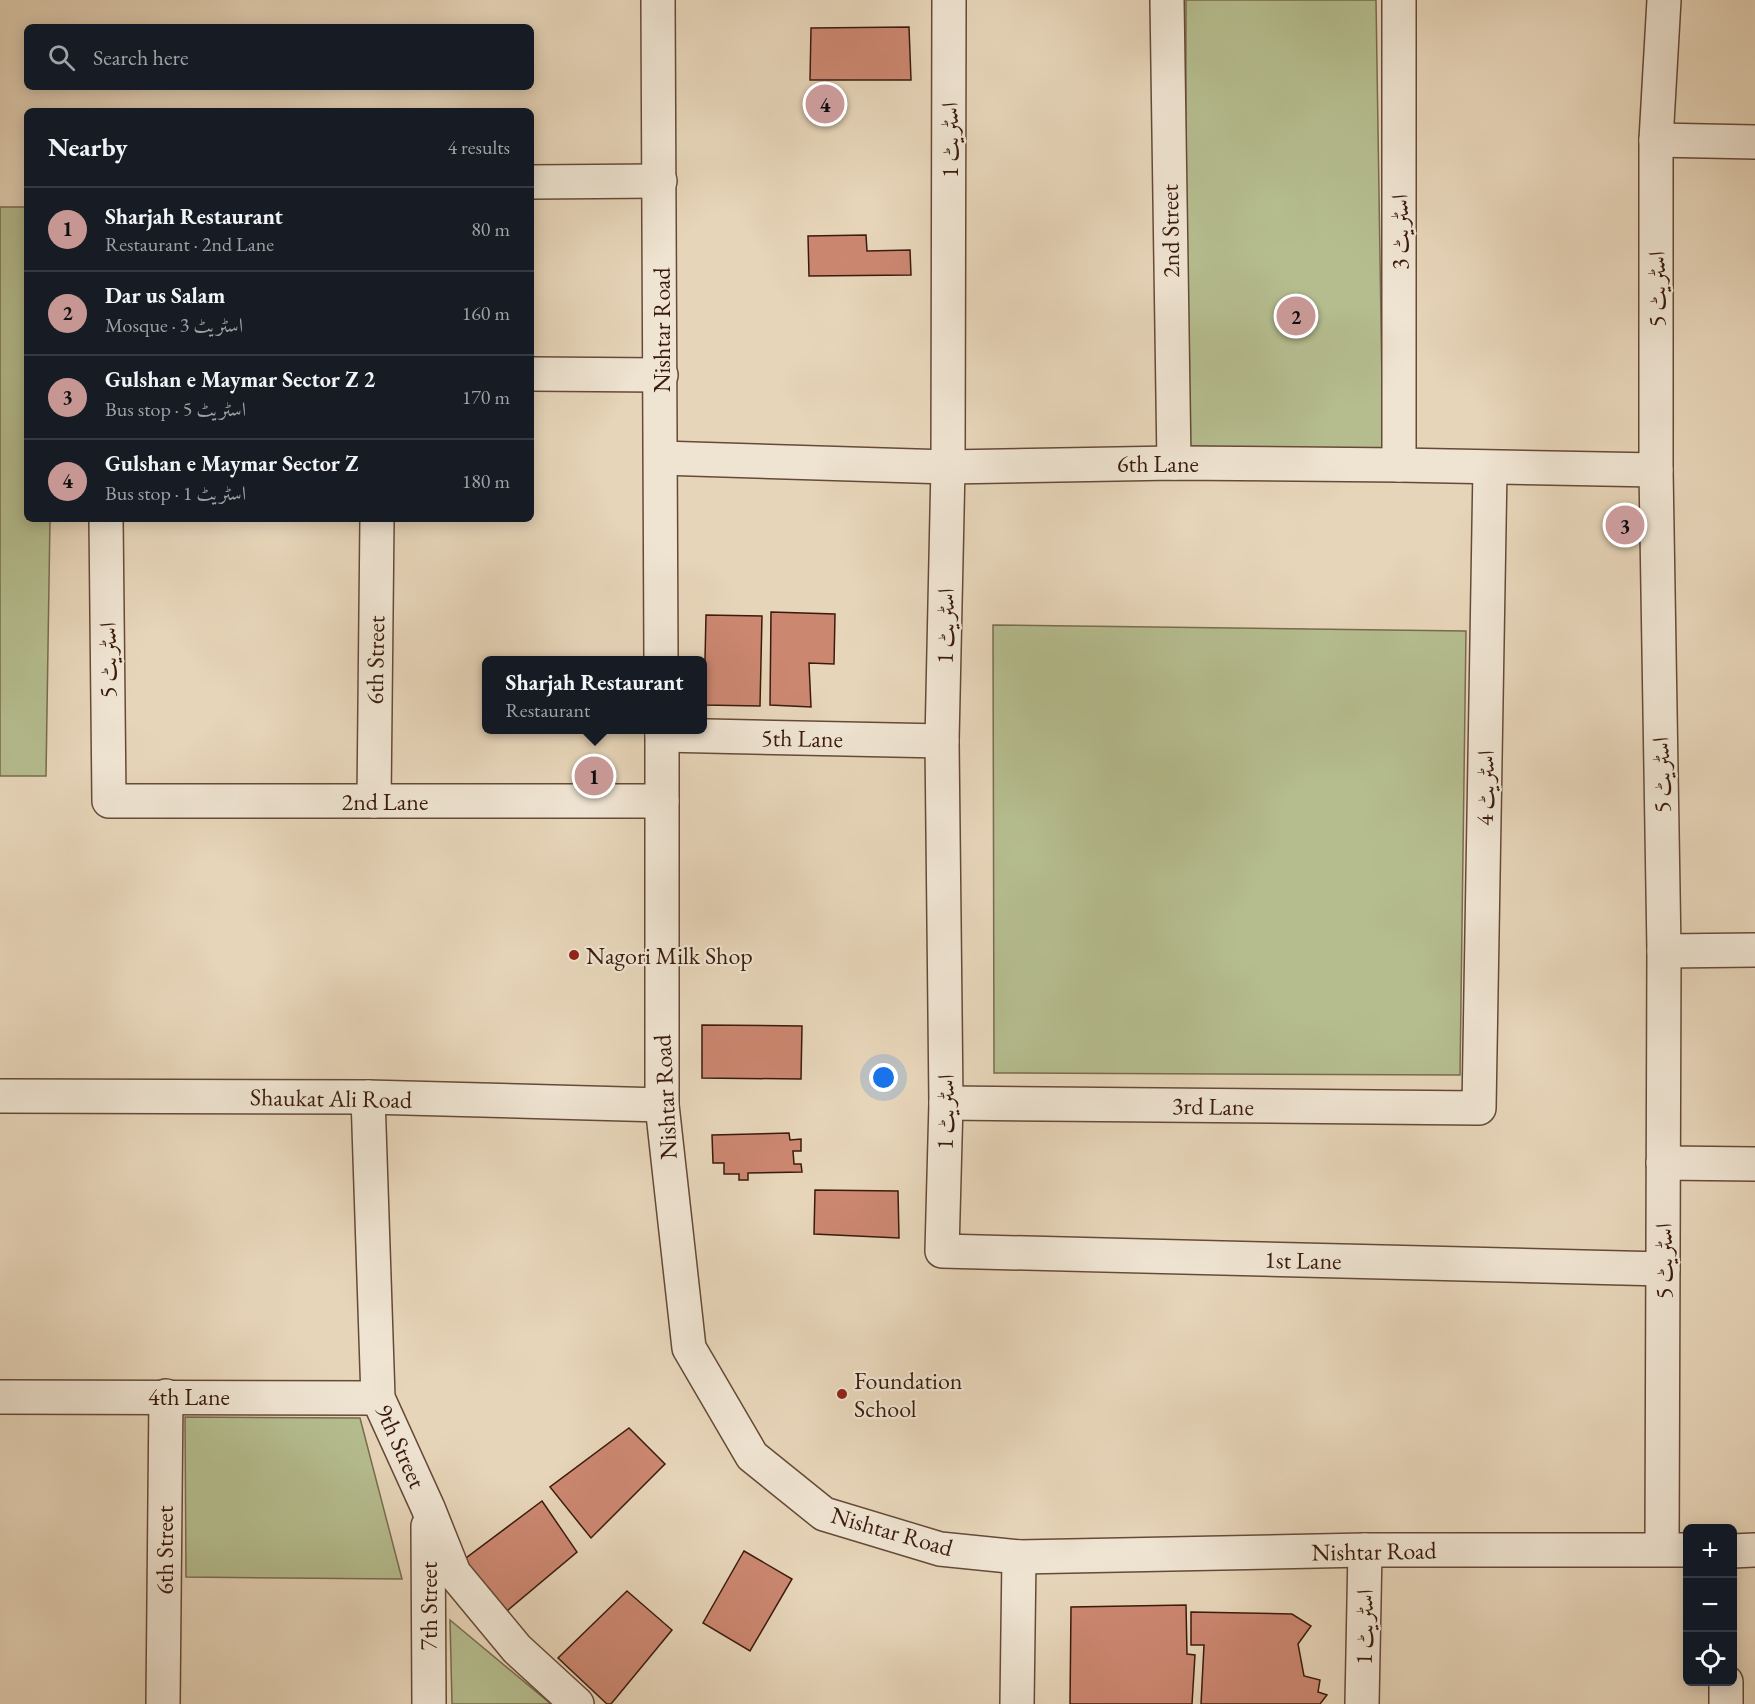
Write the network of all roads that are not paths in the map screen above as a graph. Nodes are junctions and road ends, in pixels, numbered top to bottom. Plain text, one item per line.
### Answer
1 (658, 0) edge
2 (949, 0) edge
3 (1167, 0) edge
4 (1400, 0) edge
5 (1664, 0) edge
6 (1656, 140) junction
7 (1755, 142) edge
8 (660, 181) junction
9 (534, 182) edge
10 (534, 374) edge
11 (661, 375) junction
12 (661, 458) junction
13 (1174, 463) junction
14 (1399, 465) junction
15 (948, 467) junction
16 (1490, 468) junction
17 (1656, 470) junction
18 (106, 522) edge
19 (377, 522) edge
20 (661, 656) edge
21 (707, 733) edge
22 (662, 734) edge
23 (942, 741) junction
24 (109, 801) joint
25 (374, 801) junction
26 (662, 801) junction
27 (1755, 950) edge
28 (1664, 951) junction
29 (0, 1096) edge
30 (368, 1097) junction
31 (946, 1103) junction
32 (662, 1105) junction
33 (1479, 1108) joint
34 (1663, 1163) junction
35 (1755, 1164) edge
36 (942, 1251) joint
37 (1663, 1269) junction
38 (166, 1396) junction
39 (0, 1397) edge
40 (378, 1398) junction
41 (428, 1508) junction
42 (1365, 1550) junction
43 (1675, 1550) edge
44 (1755, 1550) edge
45 (1737, 1551) edge
46 (1019, 1557) junction
47 (1726, 1686) edge
48 (163, 1704) edge
49 (429, 1704) edge
50 (577, 1704) edge
51 (1017, 1704) edge
52 (1362, 1704) edge
53 (1725, 1704) edge

1 - 8 street, Nishtar Road
2 - 15 street, اسٹریٹ 1
3 - 13 street, 2nd Street
4 - 14 street, اسٹریٹ 3
5 - 6 street, اسٹریٹ 5
6 - 7 street
6 - 17 street, اسٹریٹ 5
8 - 9 street
8 - 11 street, Nishtar Road
10 - 11 street
11 - 12 street, Nishtar Road
12 - 15 street, 6th Lane
12 - 20 street, Nishtar Road
13 - 14 street, 6th Lane
13 - 15 street, 6th Lane
14 - 16 street, 6th Lane
15 - 23 street, اسٹریٹ 1
16 - 17 street, 6th Lane
16 - 33 street, اسٹریٹ 4
17 - 28 street, اسٹریٹ 5
18 - 24 street, اسٹریٹ 5
19 - 25 street, 6th Street
21 - 23 street, 5th Lane
22 - 26 street, Nishtar Road
23 - 31 street, اسٹریٹ 1
24 - 25 street, 2nd Lane
25 - 26 street, 2nd Lane
26 - 32 street, Nishtar Road
27 - 28 street
28 - 34 street, اسٹریٹ 5
29 - 30 street, Shaukat Ali Road
30 - 32 street, Shaukat Ali Road
30 - 40 street, 9th Street
31 - 33 street, 3rd Lane
31 - 36 street, اسٹریٹ 1
32 - 46 street, Nishtar Road
34 - 35 street
34 - 37 street, اسٹریٹ 5
36 - 37 street, 1st Lane
37 - 43 street, اسٹریٹ 5
38 - 39 street, 4th Lane
38 - 40 street, 4th Lane
38 - 48 street, 6th Street
40 - 41 street, 9th Street
41 - 49 street, 7th Street
41 - 50 street, 9th Street
42 - 43 street, Nishtar Road
42 - 46 street, Nishtar Road
42 - 52 street, اسٹریٹ 1
44 - 45 street
46 - 51 street
47 - 53 street

